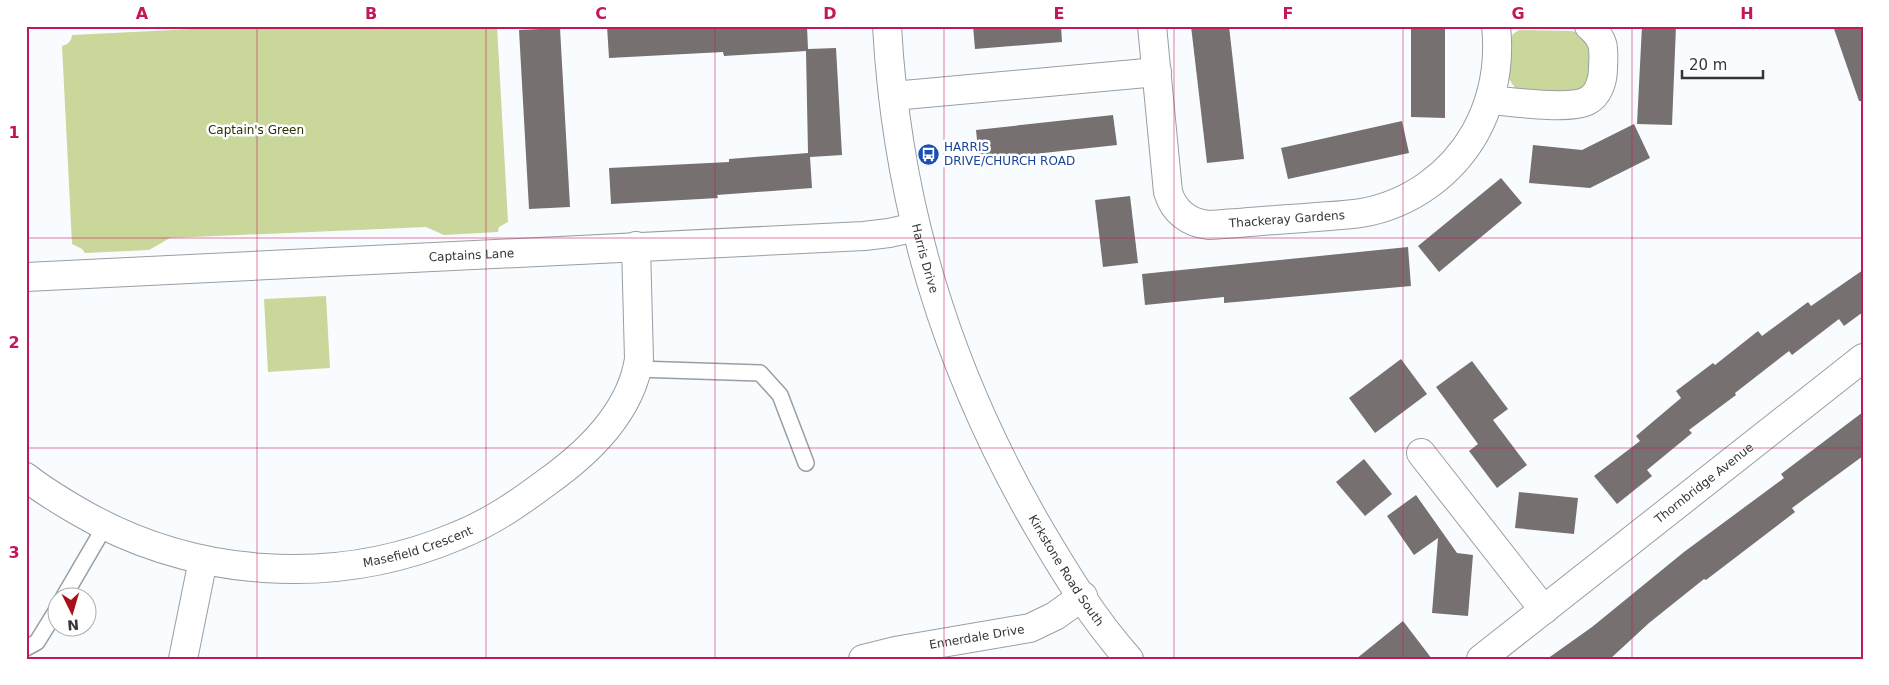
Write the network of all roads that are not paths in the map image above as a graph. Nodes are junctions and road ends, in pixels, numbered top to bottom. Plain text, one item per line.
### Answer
1 (887, 26) edge
2 (1152, 26) edge
3 (1496, 26) edge
4 (1589, 26) edge
5 (1157, 72) junction
6 (893, 96) junction
7 (1491, 100) junction
8 (916, 227) junction
9 (636, 246) junction
10 (26, 277) edge
11 (1863, 358) edge
12 (637, 369) junction
13 (1421, 453) dead end
14 (806, 463) dead end
15 (26, 477) edge
16 (1010, 477) joint
17 (105, 526) junction
18 (203, 560) junction
19 (69, 588) edge
20 (1082, 596) junction
21 (1544, 610) junction
22 (48, 624) edge
23 (26, 648) edge
24 (183, 659) edge
25 (863, 659) edge
26 (1129, 659) edge
27 (1480, 659) edge

1 - 6 street, Harris Drive
2 - 5 street, Thackeray Gardens
3 - 7 street, Thackeray Gardens
4 - 7 street
5 - 6 street
5 - 7 street, Thackeray Gardens
6 - 8 street, Harris Drive
8 - 9 street, Captains Lane
8 - 16 street, Harris Drive
9 - 10 street, Captains Lane
9 - 12 street, Masefield Crescent
11 - 21 street, Thornbridge Avenue
12 - 14 lane
12 - 18 street, Masefield Crescent
13 - 21 street
15 - 17 street, Masefield Crescent
16 - 20 street, Kirkstone Road South
17 - 18 street, Masefield Crescent
17 - 19 lane
18 - 24 street
20 - 25 street, Ennerdale Drive
20 - 26 street, Kirkstone Road South
21 - 27 street, Thornbridge Avenue
22 - 23 lane

